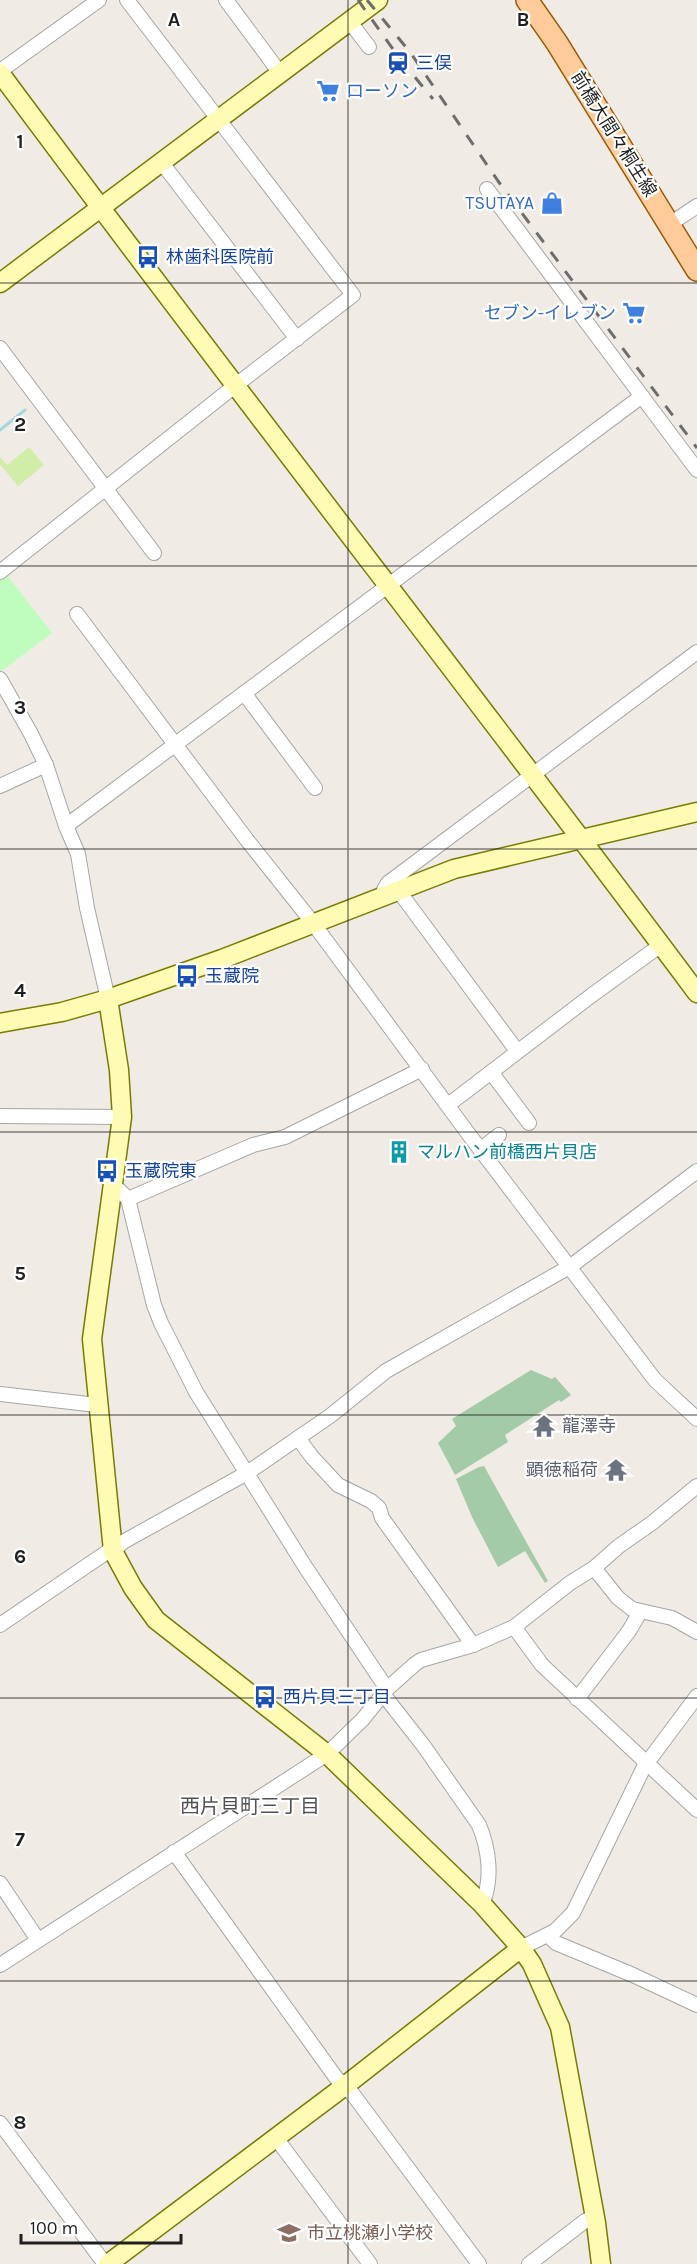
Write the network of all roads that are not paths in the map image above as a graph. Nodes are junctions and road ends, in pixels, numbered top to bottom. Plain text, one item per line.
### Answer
1 (99, 0) edge
2 (127, 0) edge
3 (226, 0) edge
4 (378, 0) edge
5 (527, 0) edge
6 (353, 26) dead end
7 (369, 46) dead end
8 (0, 72) edge
9 (280, 72) junction
10 (220, 120) junction
11 (162, 163) junction
12 (487, 189) dead end
13 (697, 206) edge
14 (100, 209) junction
15 (670, 224) junction
16 (697, 270) edge
17 (0, 283) edge
18 (297, 339) junction
19 (0, 348) edge
20 (236, 385) junction
21 (642, 396) junction
22 (697, 470) edge
23 (104, 488) junction
24 (154, 552) dead end
25 (0, 572) edge
26 (388, 585) junction
27 (77, 614) dead end
28 (697, 652) edge
29 (0, 679) edge
30 (244, 693) junction
31 (176, 745) junction
32 (46, 765) junction
33 (532, 775) junction
34 (0, 786) edge
35 (315, 788) dead end
36 (697, 812) edge
37 (66, 826) junction
38 (579, 838) junction
39 (392, 894) junction
40 (313, 922) junction
41 (661, 945) junction
42 (695, 987) edge
43 (108, 999) junction
44 (0, 1023) edge
45 (516, 1052) junction
46 (422, 1069) junction
47 (491, 1072) junction
48 (448, 1105) junction
49 (0, 1116) edge
50 (122, 1117) junction
51 (529, 1123) dead end
52 (499, 1135) dead end
53 (481, 1149) junction
54 (697, 1172) edge
55 (110, 1192) junction
56 (128, 1199) junction
57 (571, 1266) junction
58 (0, 1394) edge
59 (97, 1405) junction
60 (697, 1419) edge
61 (298, 1438) junction
62 (247, 1473) junction
63 (697, 1486) edge
64 (113, 1551) junction
65 (594, 1568) junction
66 (640, 1612) junction
67 (0, 1626) edge
68 (514, 1627) junction
69 (697, 1632) edge
70 (473, 1645) junction
71 (385, 1691) junction
72 (697, 1696) edge
73 (578, 1699) junction
74 (327, 1754) junction
75 (647, 1762) junction
76 (697, 1810) edge
77 (174, 1852) junction
78 (0, 1883) edge
79 (482, 1904) junction
80 (548, 1935) junction
81 (38, 1940) junction
82 (521, 1948) junction
83 (0, 1965) edge
84 (697, 2005) edge
85 (346, 2085) junction
86 (0, 2123) edge
87 (276, 2138) junction
88 (596, 2223) junction
89 (106, 2264) edge
90 (370, 2264) edge
91 (479, 2264) edge
92 (529, 2264) edge
93 (601, 2264) edge

1 - 8 street
2 - 10 street
3 - 9 street
4 - 9 street
5 - 15 main road, 前橋大間々桐生線
6 - 7 street
8 - 14 street
9 - 10 street
10 - 11 street
10 - 18 street
11 - 14 street
11 - 18 street
12 - 21 street
13 - 15 street
14 - 17 street
14 - 20 street
15 - 16 main road, 前橋大間々桐生線
18 - 20 street
19 - 23 street
20 - 23 street
20 - 26 street
21 - 22 street
21 - 26 street
23 - 24 street
23 - 25 street
26 - 30 street
26 - 33 street
27 - 31 street
28 - 33 street
29 - 32 street
30 - 31 street
30 - 35 street
31 - 37 street
31 - 40 street
32 - 34 street
32 - 37 street
33 - 38 street
33 - 39 street
36 - 38 street
37 - 43 street
38 - 39 street
38 - 41 street
39 - 40 street
39 - 45 street
40 - 43 street
40 - 46 street
41 - 42 street
41 - 45 street
43 - 44 street
43 - 50 street
45 - 47 street
46 - 48 street
46 - 56 street
47 - 48 street
47 - 51 street
48 - 53 street
49 - 50 street
50 - 55 street
52 - 53 street
53 - 57 street
54 - 57 street
55 - 56 street
55 - 59 street
56 - 62 street
57 - 60 street
57 - 61 street
58 - 59 street
59 - 64 street
61 - 62 street
61 - 70 street
62 - 64 street
62 - 71 street
63 - 65 street
64 - 67 street
64 - 74 street
65 - 66 street
65 - 68 street
66 - 69 street
66 - 73 street
68 - 70 street
68 - 73 street
70 - 71 street
71 - 74 street
71 - 79 street
72 - 75 street
73 - 75 street
74 - 77 street
74 - 79 street
75 - 76 street
75 - 80 street
77 - 81 street
77 - 85 street
78 - 81 street
79 - 82 street
80 - 82 street
80 - 84 street
81 - 83 street
82 - 85 street
82 - 88 street
85 - 87 street
85 - 91 street
86 - 89 street
87 - 89 street
87 - 90 street
88 - 92 street
88 - 93 street

